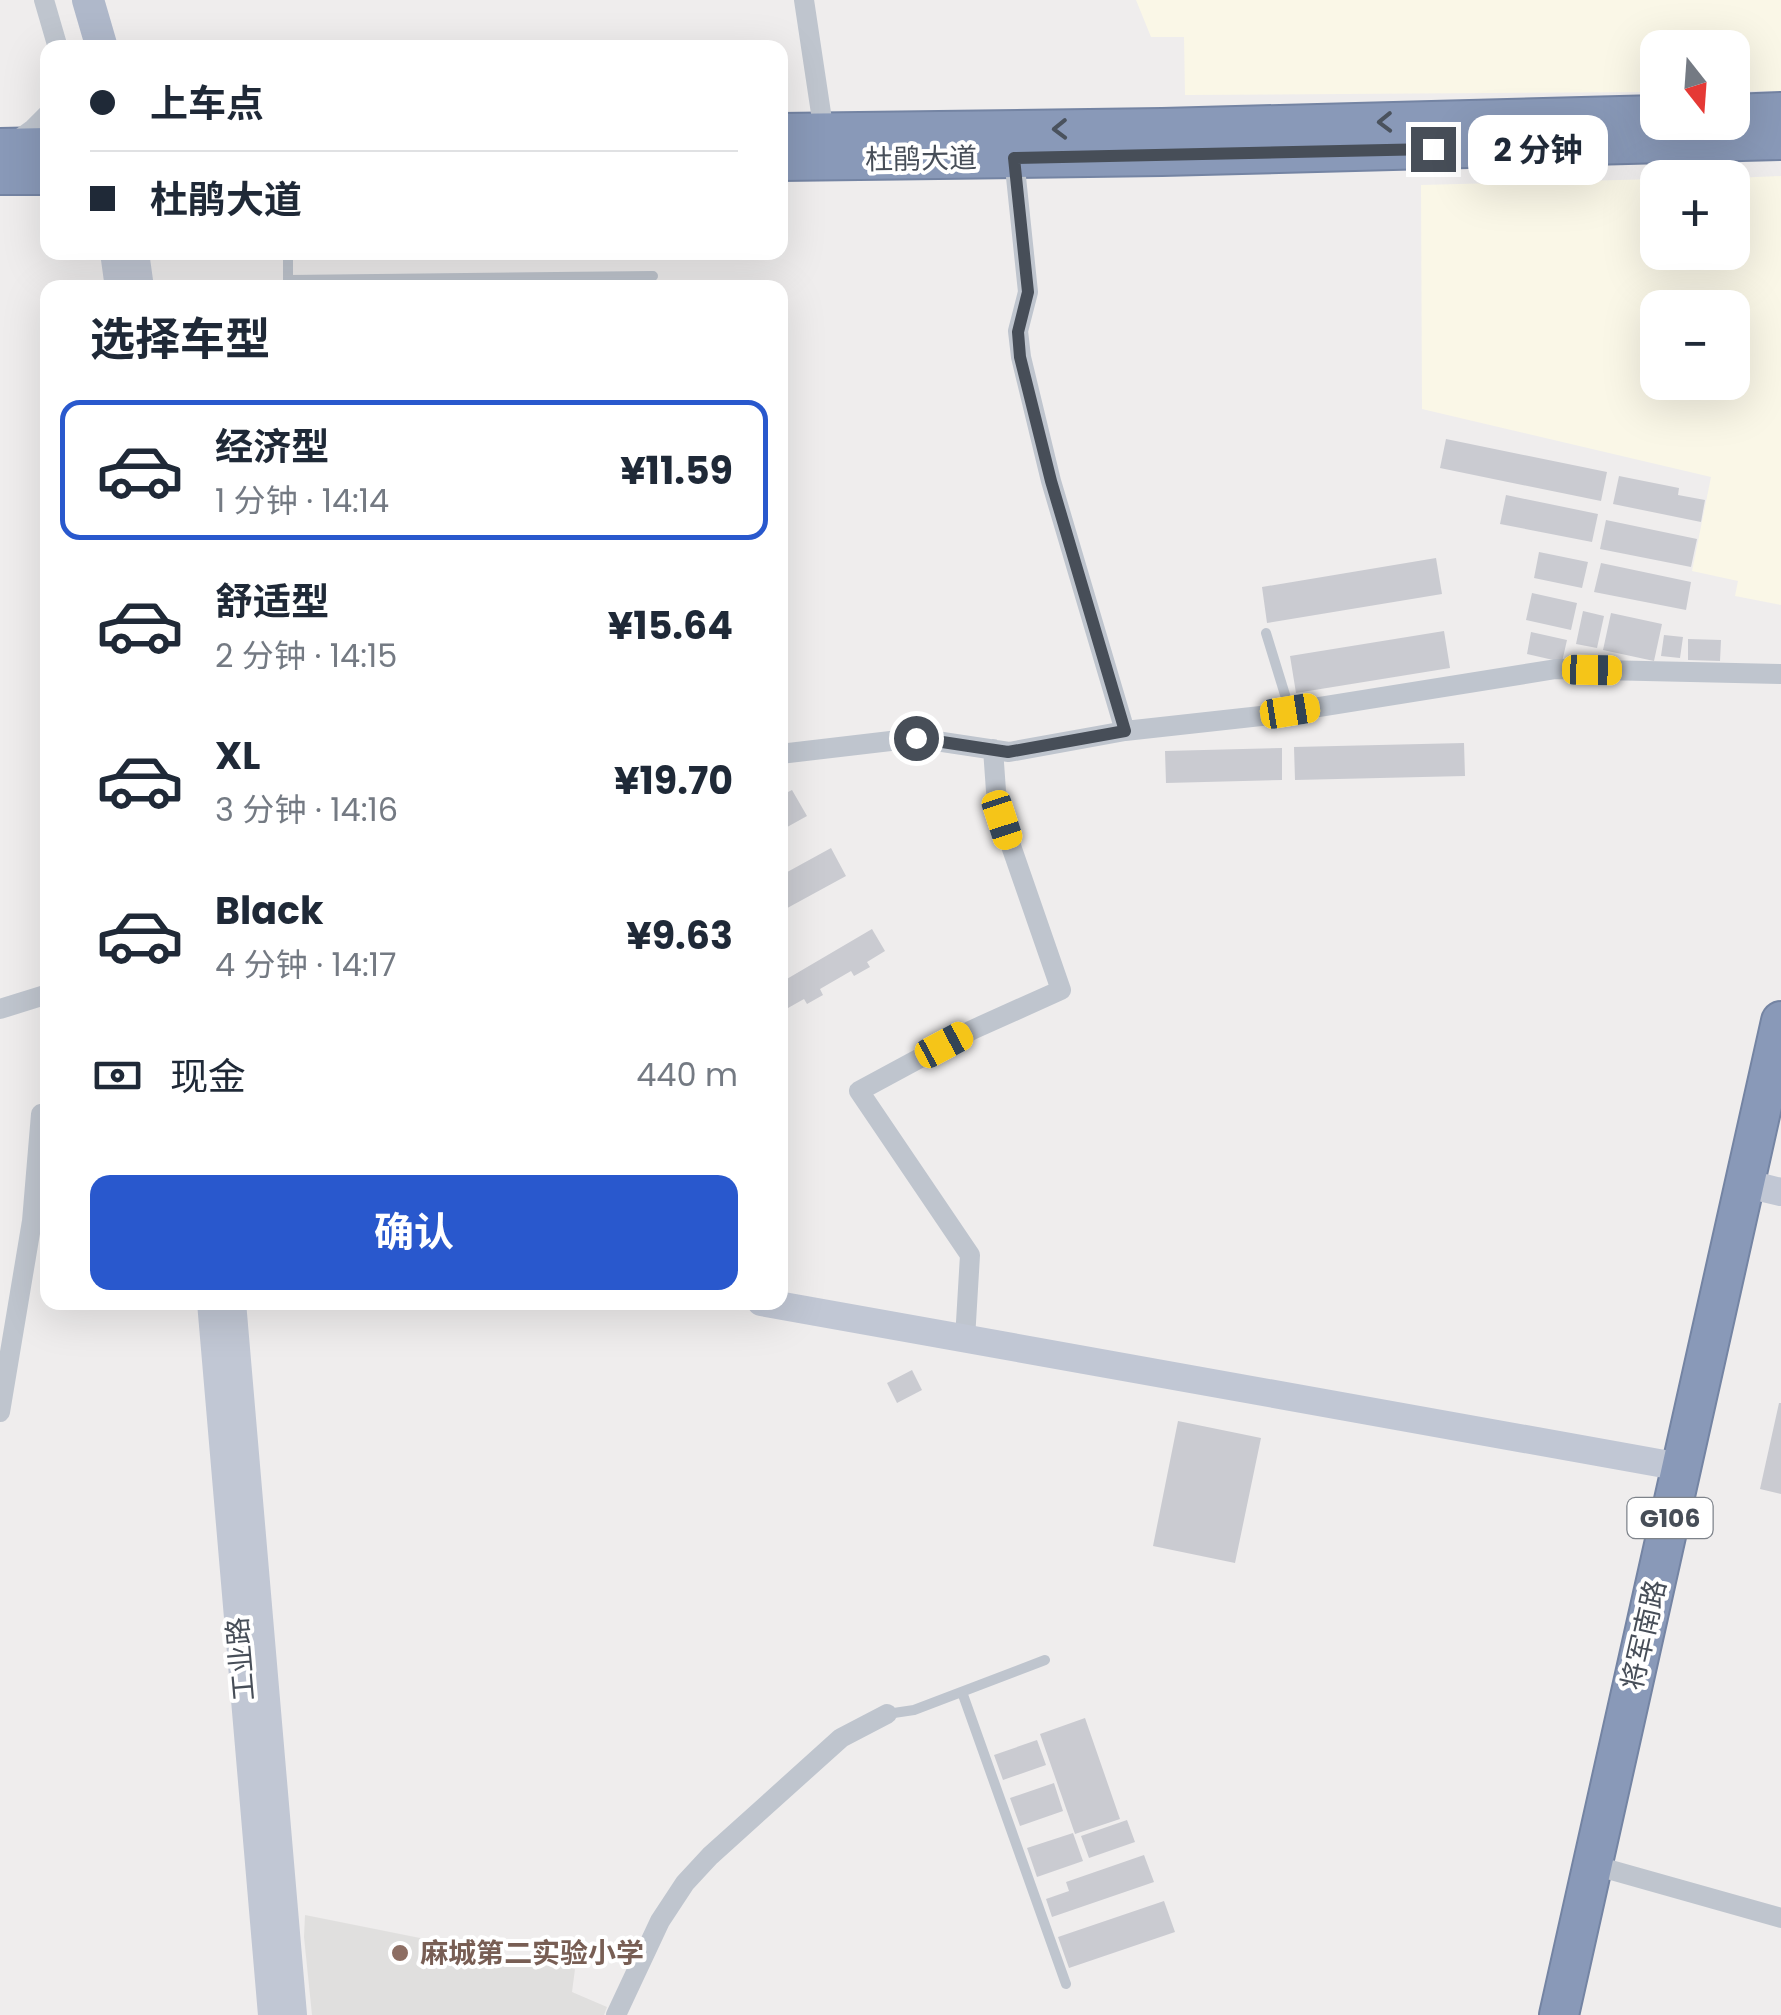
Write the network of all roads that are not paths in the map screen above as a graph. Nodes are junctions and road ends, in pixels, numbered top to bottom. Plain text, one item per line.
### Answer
1 (44, 0) edge
2 (66, 0) edge
3 (88, 0) edge
4 (804, 0) edge
5 (56, 40) edge
6 (78, 40) edge
7 (100, 40) edge
8 (1781, 112) edge
9 (1750, 113) edge
10 (1640, 116) edge
11 (40, 122) edge
12 (824, 133) junction
13 (788, 134) edge
14 (1781, 140) edge
15 (40, 148) edge
16 (2, 157) edge
17 (1014, 158) junction
18 (788, 162) edge
19 (40, 171) edge
20 (654, 276) dead end
21 (605, 280) edge
22 (1266, 633) dead end
23 (1781, 674) edge
24 (1290, 711) junction
25 (1125, 731) junction
26 (993, 750) junction
27 (788, 753) edge
28 (40, 996) edge
29 (0, 1009) edge
30 (1781, 1021) edge
31 (1781, 1111) edge
32 (40, 1126) edge
33 (1772, 1190) edge
34 (788, 1307) edge
35 (211, 1310) edge
36 (233, 1310) edge
37 (964, 1339) junction
38 (5, 1350) edge
39 (3, 1372) edge
40 (0, 1412) edge
41 (1681, 1467) junction
42 (1045, 1660) dead end
43 (962, 1692) junction
44 (887, 1714) joint
45 (1612, 1870) junction
46 (1781, 1918) edge
47 (1066, 1984) dead end
48 (272, 2015) edge
49 (293, 2015) edge
50 (616, 2015) edge
51 (1559, 2015) edge
52 (1579, 2015) edge

1 - 5 street
2 - 6 main road
3 - 7 main road
4 - 12 street
8 - 9 highway
10 -> 12 highway, 杜鹃大道
11 - 16 street
12 - 13 highway, 杜鹃大道
14 - 17 highway, 杜鹃大道
15 - 16 highway
16 - 19 highway
17 - 18 highway, 杜鹃大道
17 - 25 street
20 - 21 lane
22 - 24 lane
23 - 24 street
24 - 25 street
25 - 26 street
26 - 27 street
26 - 37 street
28 - 29 street
30 - 41 highway, 将军南路 / G106
31 - 33 highway, 将军南路 / G106
32 - 38 street
33 - 45 highway, 将军南路 / G106
34 - 37 main road
35 - 48 main road, 工业路
36 - 49 main road, 工业路
37 - 41 main road
38 - 39 street
39 - 40 street
41 - 51 highway, 将军南路 / G106
42 - 43 lane
43 - 44 lane
43 - 47 lane
44 - 50 street
45 - 46 street
45 - 52 highway, 将军南路 / G106

